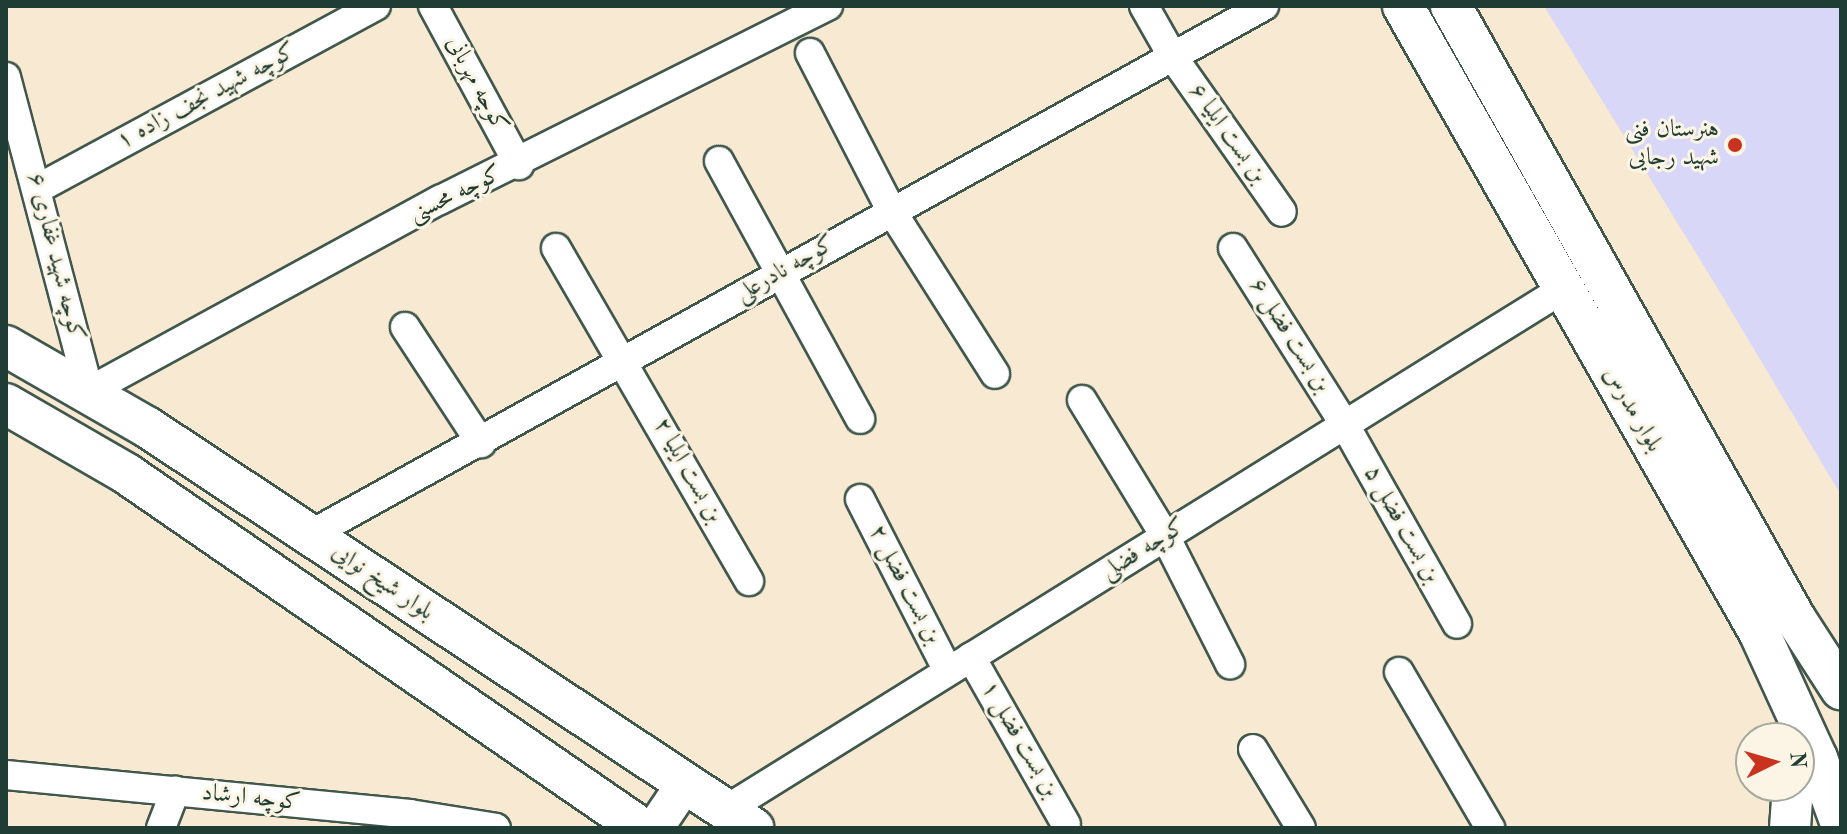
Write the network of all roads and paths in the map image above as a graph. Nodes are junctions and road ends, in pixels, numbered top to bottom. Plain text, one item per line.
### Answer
1 (376, 6) edge
2 (433, 6) edge
3 (828, 6) edge
4 (1144, 6) edge
5 (1264, 6) edge
6 (1403, 6) edge
7 (1451, 6) edge
8 (810, 53) dead end
9 (1173, 57) junction
10 (6, 77) edge
11 (719, 161) dead end
12 (519, 165) junction
13 (39, 188) junction
14 (891, 210) junction
15 (1282, 212) dead end
16 (556, 248) dead end
17 (1233, 248) dead end
18 (783, 271) junction
19 (1563, 289) junction
20 (405, 327) dead end
21 (6, 346) edge
22 (626, 361) junction
23 (995, 374) dead end
24 (89, 391) junction
25 (1082, 400) dead end
26 (6, 404) edge
27 (860, 419) dead end
28 (1345, 425) junction
29 (481, 443) junction
30 (860, 499) dead end
31 (310, 535) junction
32 (1165, 536) junction
33 (749, 581) dead end
34 (1457, 624) dead end
35 (960, 664) junction
36 (1230, 664) dead end
37 (1399, 672) dead end
38 (1841, 689) edge
39 (1796, 722) edge
40 (1253, 749) dead end
41 (6, 775) edge
42 (1815, 775) edge
43 (684, 785) junction
44 (175, 791) junction
45 (1798, 802) edge
46 (738, 819) edge
47 (444, 824) edge
48 (1066, 824) dead end
49 (1841, 824) edge
50 (161, 828) edge
51 (496, 828) edge
52 (641, 828) edge
53 (655, 828) edge
54 (1301, 828) edge
55 (1490, 828) edge
56 (1790, 828) edge

1 - 13 street, کوچه شهید نجف زاده ۱
2 - 12 street, کوچه مهربانی
3 - 12 street, کوچه محسنی
4 - 9 street, ۶ بن بست ایلیا
5 - 9 street, کوچه نادرعلی
6 - 19 main road, بلوار مدرس
7 - 38 main road, بلوار مدرس
8 - 14 street
9 - 14 street, کوچه نادرعلی
9 - 15 street, ۶ بن بست ایلیا
10 - 13 street, کوچه شهید غفاری ۶
11 - 18 street
12 - 24 street, کوچه محسنی
13 - 24 street, کوچه شهید غفاری ۶
14 - 18 street, کوچه نادرعلی
14 - 23 street
16 - 22 street, بن بست ایلیا ۲
17 - 28 street, ۶ بن بست فضل
18 - 22 street, کوچه نادرعلی
18 - 27 street
19 - 28 street, کوچه فضلی
19 - 39 main road, بلوار مدرس
20 - 29 street
21 - 24 main road, بلوار شیخ نوایی
22 - 29 street, کوچه نادرعلی
22 - 33 street, بن بست ایلیا ۲
24 - 31 main road, بلوار شیخ نوایی
25 - 32 street
26 - 52 main road
28 - 32 street, کوچه فضلی
28 - 34 street, ۵ بن بست فضل
29 - 31 street, کوچه نادرعلی
30 - 35 street, ۲ بن بست فضل
31 - 43 main road, بلوار شیخ نوایی
32 - 35 street, کوچه فضلی
32 - 36 street
35 - 46 street, کوچه فضلی
35 - 48 street, بن بست فضل ۱
37 - 55 street
40 - 54 street
41 - 44 street, کوچه ارشاد
42 - 49 main road, بلوار مدرس
43 - 46 main road, بلوار شیخ نوایی
43 - 53 street
44 - 47 street, کوچه ارشاد
44 - 50 street
45 - 56 main road
47 - 51 street, کوچه ارشاد

